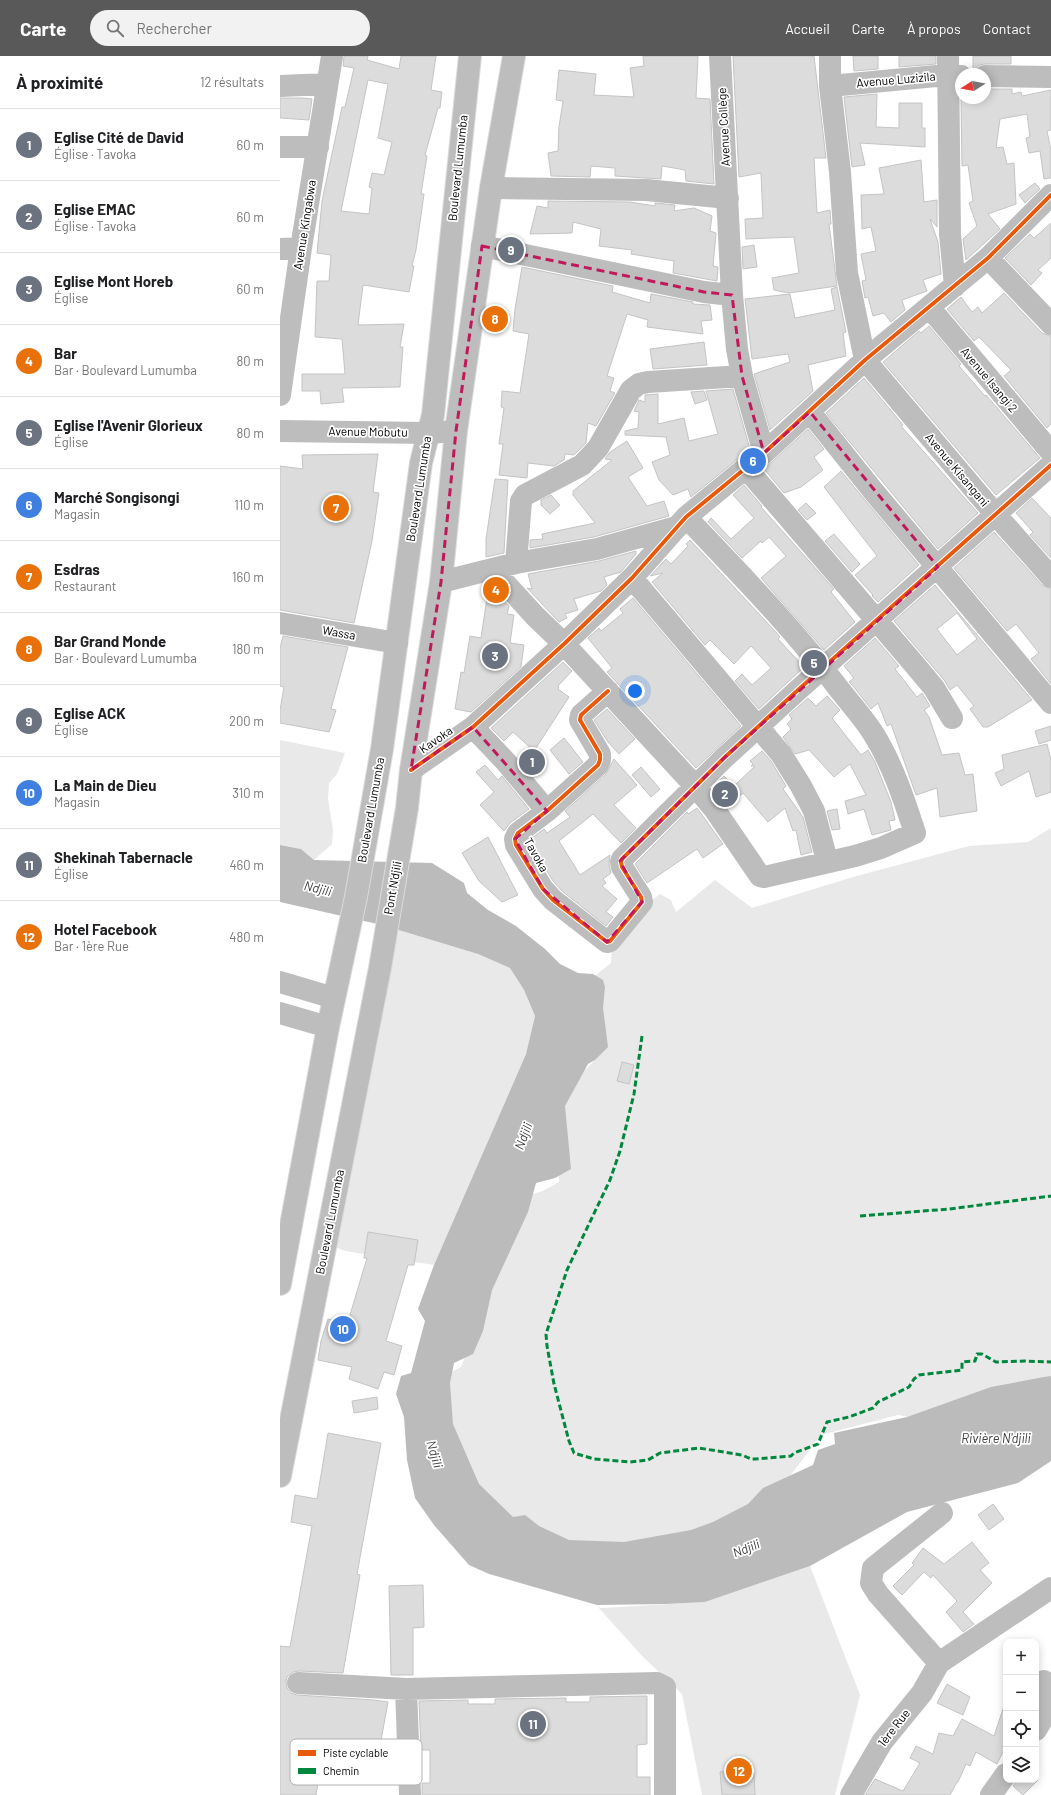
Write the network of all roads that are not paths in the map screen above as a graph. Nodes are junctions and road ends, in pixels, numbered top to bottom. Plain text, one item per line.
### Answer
1 (332, 56) edge
2 (470, 56) edge
3 (514, 56) edge
4 (720, 56) edge
5 (830, 56) edge
6 (952, 69) edge
7 (991, 76) edge
8 (1051, 77) edge
9 (327, 84) junction
10 (280, 86) edge
11 (830, 86) junction
12 (280, 147) edge
13 (318, 147) junction
14 (491, 188) junction
15 (1051, 196) edge
16 (728, 198) junction
17 (482, 246) junction
18 (290, 249) edge
19 (988, 258) junction
20 (955, 286) junction
21 (732, 294) junction
22 (928, 307) junction
23 (1051, 324) edge
24 (865, 360) junction
25 (742, 376) junction
26 (280, 395) edge
27 (810, 412) junction
28 (280, 431) edge
29 (456, 431) junction
30 (428, 433) junction
31 (1051, 452) edge
32 (764, 453) junction
33 (1051, 465) edge
34 (746, 468) junction
35 (996, 515) junction
36 (681, 522) junction
37 (516, 563) junction
38 (938, 567) junction
39 (492, 569) junction
40 (1051, 577) edge
41 (632, 578) junction
42 (441, 582) junction
43 (878, 621) junction
44 (280, 623) edge
45 (397, 643) junction
46 (564, 644) junction
47 (823, 668) junction
48 (608, 691) junction
49 (1051, 703) edge
50 (952, 718) dead end
51 (473, 727) junction
52 (759, 728) junction
53 (411, 770) junction
54 (696, 787) junction
55 (547, 811) junction
56 (827, 861) junction
57 (380, 968) joint
58 (280, 972) edge
59 (280, 982) edge
60 (301, 989) junction
61 (334, 998) junction
62 (280, 1013) edge
63 (328, 1027) junction
64 (280, 1284) edge
65 (280, 1476) edge
66 (942, 1513) dead end
67 (1051, 1588) edge
68 (939, 1663) junction
69 (1044, 1681) dead end
70 (298, 1683) dead end
71 (406, 1689) junction
72 (1039, 1725) edge
73 (408, 1739) edge
74 (1003, 1778) edge
75 (410, 1785) edge
76 (410, 1795) edge
77 (665, 1795) edge
78 (851, 1795) edge
79 (991, 1795) edge

1 - 9 main road, Avenue Kingabwa
2 - 30 main road, Boulevard Lumumba
3 - 14 main road
4 - 16 main road, Avenue Collège
5 - 11 main road
6 - 11 main road, Avenue Luzizila
6 - 20 main road
7 - 8 main road
9 - 10 main road
9 - 13 main road, Avenue Kingabwa
11 - 24 main road
12 - 13 main road
13 - 18 main road, Avenue Kingabwa
14 - 16 main road
14 - 17 main road
15 - 19 main road
16 - 21 main road, Avenue Collège
17 - 21 main road
17 - 29 main road
18 - 26 main road, Avenue Kingabwa
19 - 20 main road
19 - 23 main road
20 - 22 main road
21 - 25 main road, Avenue Collège
22 - 24 main road
22 - 31 main road, Avenue Isangi 2
24 - 27 main road
24 - 35 main road, Avenue Kisangani
25 - 32 main road, Avenue Collège
25 - 37 main road
27 - 32 main road
27 - 38 main road
28 - 30 main road, Avenue Mobutu
29 - 30 main road, Avenue Mobutu
29 - 42 main road
30 - 45 main road, Boulevard Lumumba
32 - 34 main road
33 - 35 main road
34 - 36 main road
34 - 43 main road
35 - 38 main road
35 - 40 main road, Avenue Kisangani
36 - 37 main road
36 - 41 main road, Kavoka
36 - 47 main road
37 - 39 main road
38 - 43 main road
38 - 49 main road
39 - 42 main road
39 - 46 main road
41 - 46 main road, Kavoka
41 - 52 main road
42 - 53 main road
43 - 47 main road
43 - 50 main road
44 - 45 main road, Wassa
45 - 61 main road, Boulevard Lumumba
46 - 48 main road
46 - 51 main road, Kavoka
47 - 52 main road
47 - 56 main road
48 - 54 main road
48 - 55 main road, Tavoka
51 - 53 main road, Kavoka
51 - 55 main road
52 - 54 main road
52 - 56 main road
53 - 57 main road, Pont N'djili
54 - 55 main road, Tavoka
54 - 56 main road
57 - 65 main road, Boulevard Lumumba
58 - 60 main road
59 - 60 main road
60 - 61 main road
61 - 63 main road
62 - 63 main road
63 - 64 main road
66 - 68 main road
67 - 68 main road
68 - 78 main road, 1ère Rue
69 - 72 main road
70 - 71 main road
71 - 73 main road
71 - 77 main road
74 - 79 main road
75 - 76 main road

